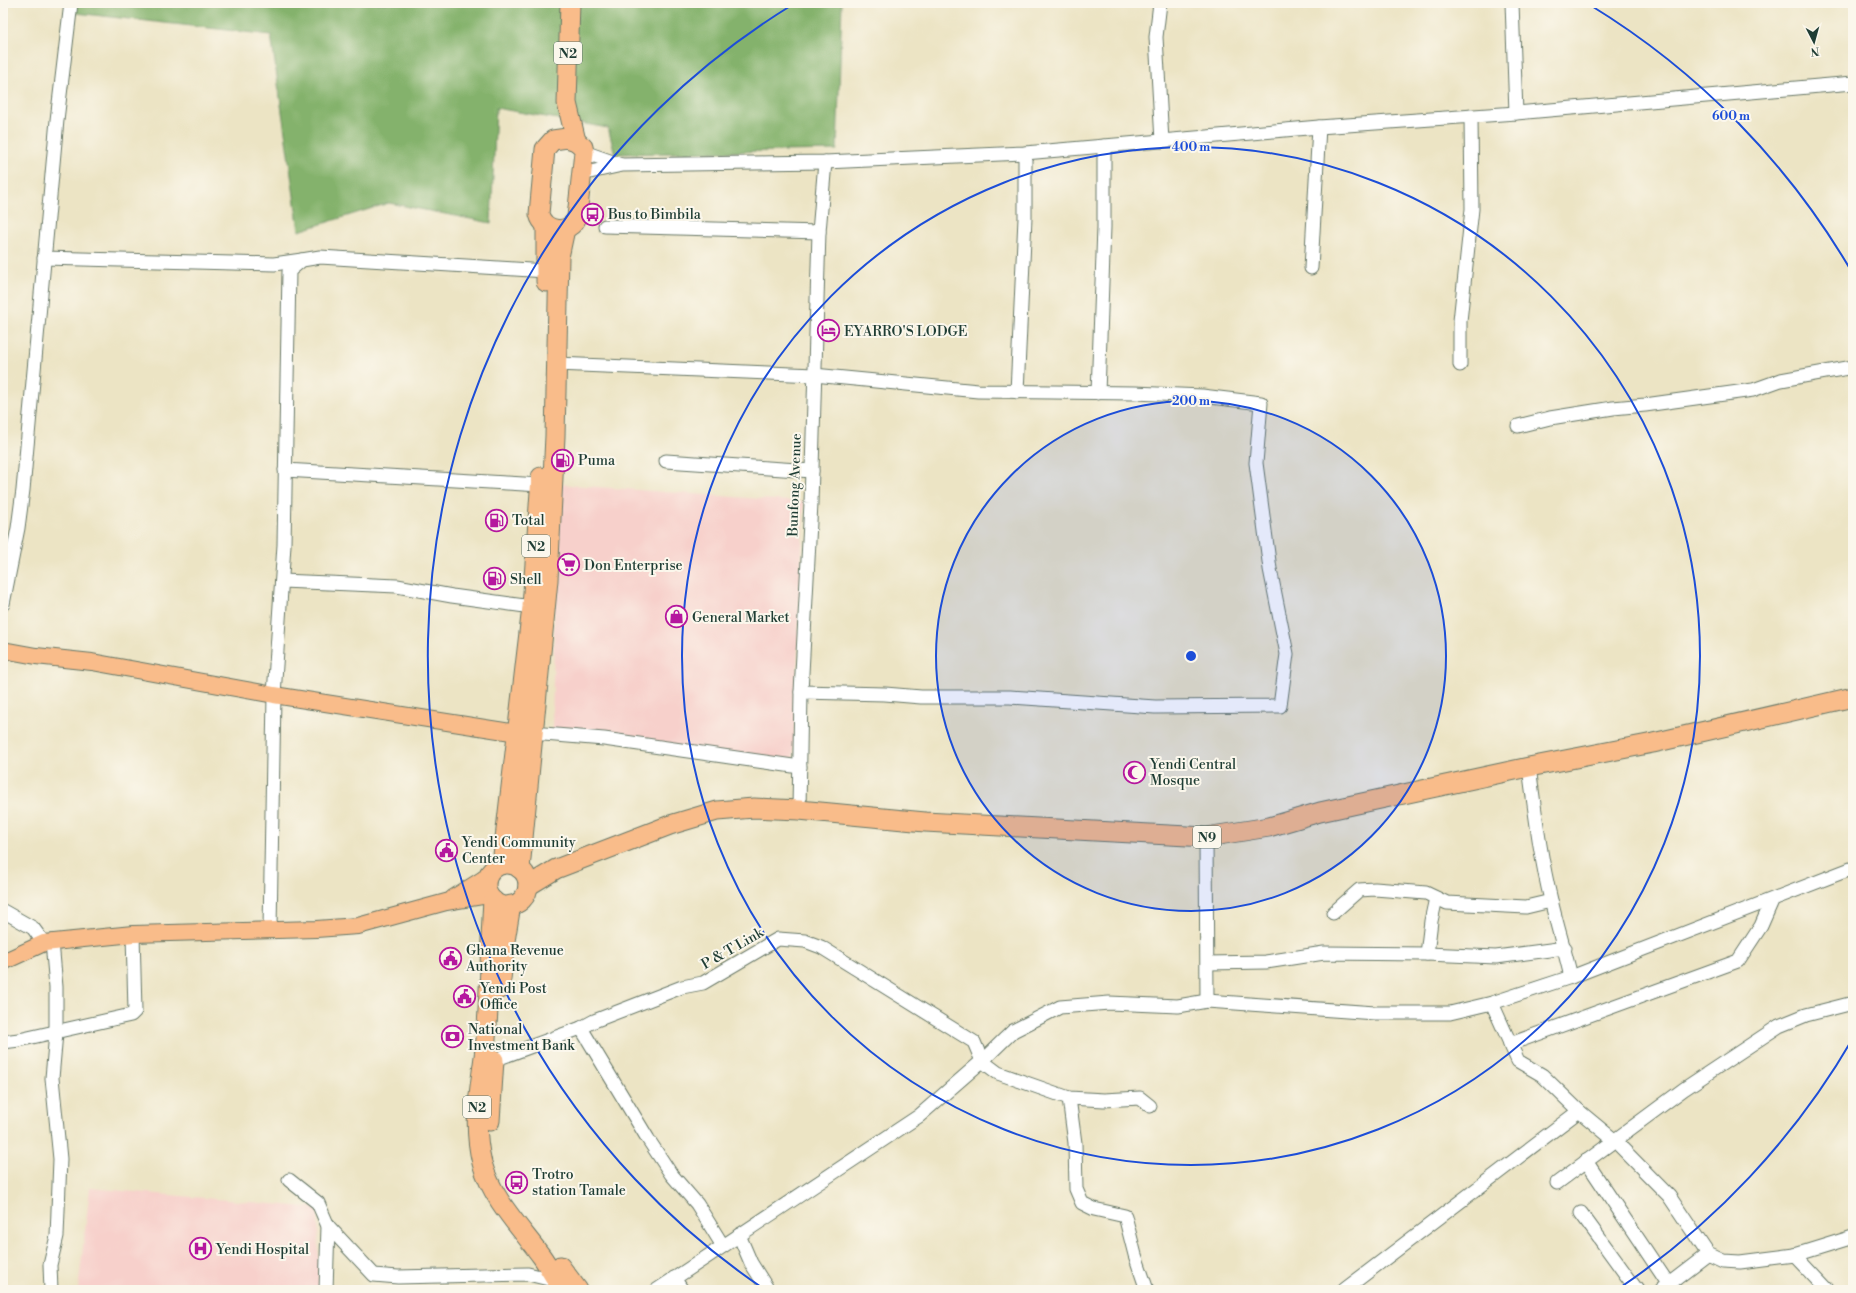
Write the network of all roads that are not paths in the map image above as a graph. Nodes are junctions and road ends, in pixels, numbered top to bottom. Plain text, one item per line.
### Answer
1 (71, 3) edge
2 (570, 3) edge
3 (1160, 3) edge
4 (1512, 3) edge
5 (1853, 83) edge
6 (567, 103) junction
7 (1516, 113) junction
8 (1471, 116) junction
9 (1319, 127) junction
10 (553, 140) junction
11 (1162, 141) junction
12 (1104, 146) junction
13 (580, 147) junction
14 (1025, 153) junction
15 (825, 162) junction
16 (622, 165) junction
17 (582, 174) junction
18 (546, 226) junction
19 (605, 226) dead end
20 (565, 229) junction
21 (820, 232) junction
22 (44, 258) junction
23 (302, 260) junction
24 (1311, 268) dead end
25 (546, 271) junction
26 (557, 364) junction
27 (1460, 365) dead end
28 (1853, 368) edge
29 (814, 375) junction
30 (1017, 392) junction
31 (1098, 393) junction
32 (1518, 426) dead end
33 (666, 461) dead end
34 (285, 470) junction
35 (812, 471) junction
36 (540, 485) junction
37 (282, 581) junction
38 (3, 604) edge
39 (532, 607) junction
40 (3, 650) edge
41 (801, 692) junction
42 (274, 695) junction
43 (1853, 697) edge
44 (525, 733) junction
45 (800, 766) junction
46 (1529, 767) junction
47 (799, 810) junction
48 (1206, 837) junction
49 (1853, 868) edge
50 (513, 874) junction
51 (490, 897) junction
52 (1436, 898) junction
53 (1551, 900) junction
54 (1772, 901) junction
55 (446, 902) junction
56 (511, 905) junction
57 (3, 911) edge
58 (1334, 913) dead end
59 (270, 929) junction
60 (133, 934) junction
61 (48, 943) junction
62 (1565, 948) junction
63 (1427, 954) junction
64 (3, 962) edge
65 (1208, 963) junction
66 (1571, 977) junction
67 (1207, 1001) junction
68 (1492, 1003) junction
69 (1853, 1003) edge
70 (581, 1028) junction
71 (56, 1032) junction
72 (3, 1042) edge
73 (1510, 1044) junction
74 (494, 1060) junction
75 (982, 1061) junction
76 (1069, 1098) junction
77 (1150, 1106) dead end
78 (1579, 1111) junction
79 (1614, 1140) junction
80 (1586, 1161) junction
81 (289, 1180) dead end
82 (1557, 1183) dead end
83 (1581, 1213) dead end
84 (328, 1226) junction
85 (739, 1235) junction
86 (1853, 1237) edge
87 (723, 1246) junction
88 (1708, 1254) junction
89 (1795, 1255) junction
90 (674, 1278) junction
91 (560, 1286) edge
92 (1665, 1287) edge
93 (51, 1290) edge
94 (326, 1290) edge
95 (578, 1290) edge
96 (657, 1290) edge
97 (682, 1290) edge
98 (768, 1290) edge
99 (1147, 1290) edge
100 (1344, 1290) edge
101 (1637, 1290) edge
102 (1828, 1290) edge

1 - 22 street
2 - 6 highway, N2
3 - 11 street
4 - 7 street
5 - 7 street
6 - 10 highway, N2
6 - 13 highway, N2
7 - 8 street
8 - 9 street
8 - 27 street
9 - 11 street
9 - 24 street
10 - 13 highway
10 - 18 highway
11 - 12 street
12 - 14 street
12 - 31 street
13 - 16 street
13 - 17 highway
14 - 15 street
14 - 30 street
15 - 16 street
15 - 21 street, Bunfong Avenue
16 - 17 street
17 - 20 highway
18 - 20 highway
18 - 25 highway, N2
19 - 21 street
20 - 26 highway, N2
21 - 29 street, Bunfong Avenue
22 - 23 street
22 - 38 street
23 - 25 street
23 - 34 street
25 - 36 highway, N2
26 - 29 street
26 - 44 highway, N2
28 - 32 street
29 - 30 street
29 - 35 street, Bunfong Avenue
30 - 31 street
31 - 41 street
33 - 35 street
34 - 36 street
34 - 37 street
35 - 41 street, Bunfong Avenue
36 - 39 highway, N2
37 - 39 street
37 - 42 street
39 - 44 highway, N2
40 - 42 main road
41 - 45 street, Bunfong Avenue
42 - 44 main road
42 - 59 street
43 - 46 highway, N9
44 - 45 street
44 - 50 highway, N2
45 - 47 street, Bunfong Avenue
46 - 48 highway, N9
46 - 53 street
47 - 48 highway, N9
47 - 50 highway, N9
48 - 65 street
49 - 54 street
50 - 51 highway
50 - 55 main road
50 - 56 highway
51 - 55 main road
51 - 56 highway
51 - 91 highway, N2
52 - 53 street
52 - 58 street
52 - 63 street
53 - 62 street
54 - 66 street
54 - 73 street
55 - 59 main road
56 - 74 highway, N2
57 - 61 street
59 - 60 main road
60 - 61 main road
60 - 71 street
61 - 64 main road
61 - 71 street
62 - 63 street
62 - 66 street
63 - 65 street
65 - 67 street
66 - 68 street
67 - 68 street
67 - 75 street
68 - 73 street
69 - 79 street
70 - 74 street, P & T Link
70 - 75 street, P & T Link
70 - 87 street
71 - 72 street
71 - 93 street
73 - 78 street
74 - 95 highway, N2
75 - 76 street
75 - 85 street
76 - 77 street
76 - 99 street
78 - 79 street
78 - 100 street
79 - 80 street
79 - 88 street
80 - 82 street
80 - 92 street
81 - 84 street
83 - 101 street
84 - 91 street
84 - 94 street
85 - 87 street
85 - 98 street
86 - 89 street
87 - 90 street
88 - 89 street
88 - 92 street
89 - 102 street
90 - 96 street
90 - 97 street

